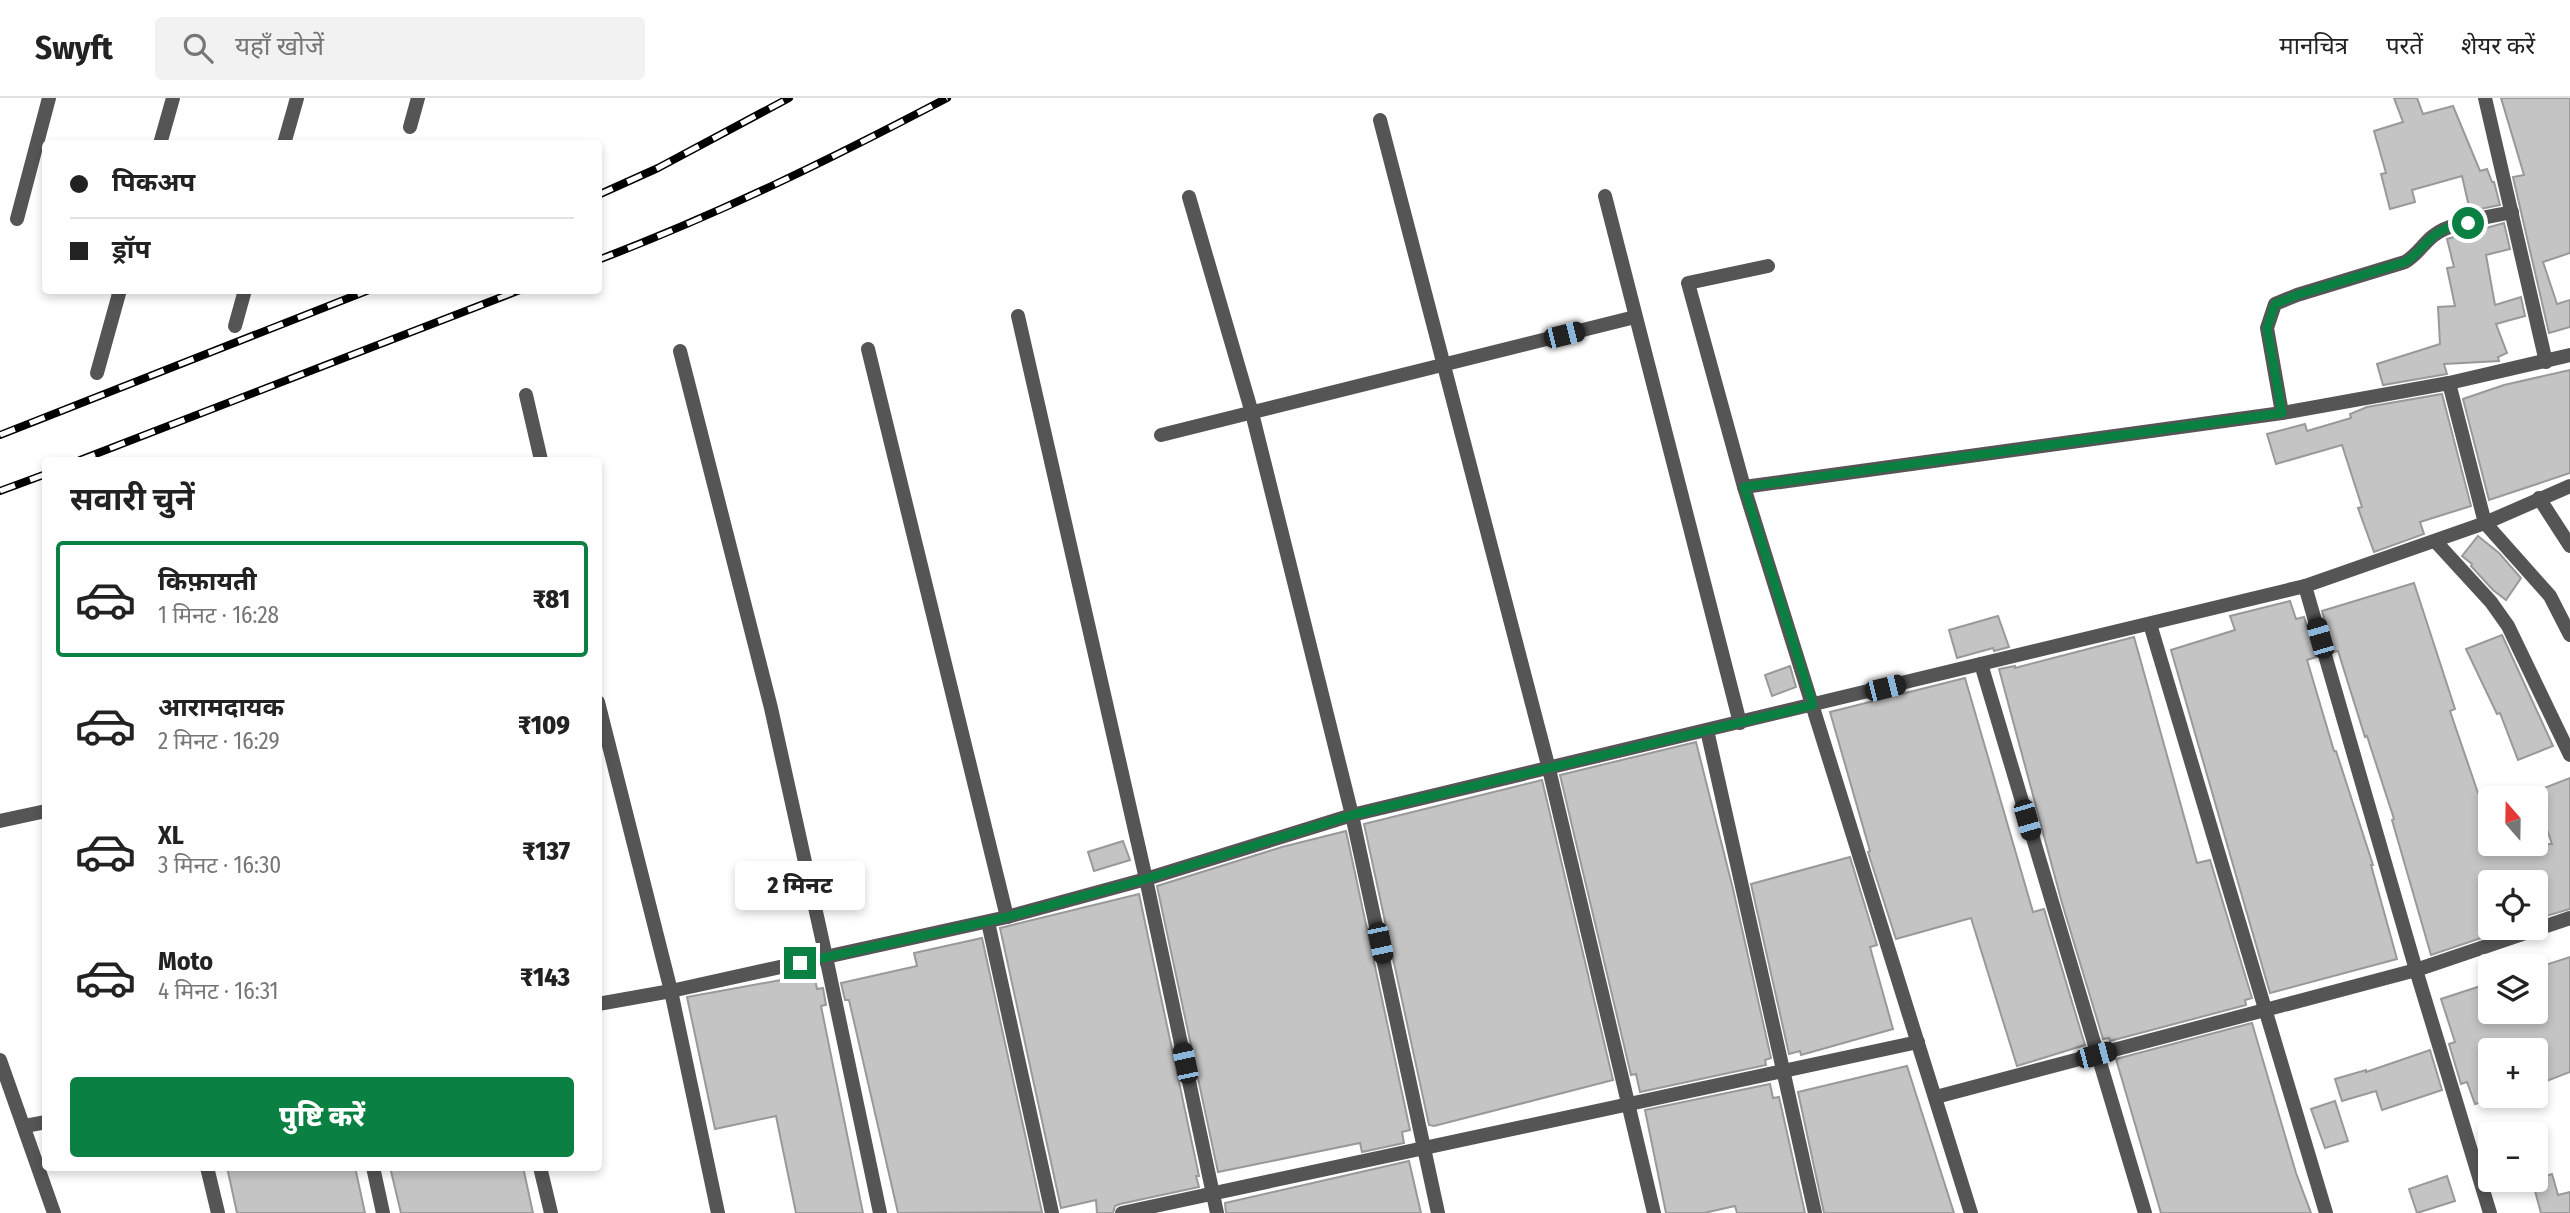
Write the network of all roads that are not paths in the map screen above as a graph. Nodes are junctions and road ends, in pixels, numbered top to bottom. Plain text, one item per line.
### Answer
1 (49, 98) edge
2 (173, 98) edge
3 (297, 98) edge
4 (418, 98) edge
5 (2485, 98) edge
6 (1380, 120) dead end
7 (410, 127) dead end
8 (161, 140) edge
9 (285, 140) edge
10 (1605, 196) dead end
11 (1189, 197) dead end
12 (2512, 212) junction
13 (17, 219) dead end
14 (1768, 266) dead end
15 (119, 294) edge
16 (244, 294) edge
17 (1018, 316) dead end
18 (1635, 317) junction
19 (235, 326) dead end
20 (868, 349) dead end
21 (680, 351) dead end
22 (2570, 355) edge
23 (2546, 362) junction
24 (1444, 365) junction
25 (97, 373) dead end
26 (2449, 383) junction
27 (526, 395) dead end
28 (1252, 413) junction
29 (2282, 413) junction
30 (1161, 435) dead end
31 (540, 457) edge
32 (2570, 486) edge
33 (1744, 487) junction
34 (2539, 498) junction
35 (2485, 523) junction
36 (2436, 542) junction
37 (2570, 546) edge
38 (2305, 586) junction
39 (2150, 624) junction
40 (2570, 635) edge
41 (1981, 664) junction
42 (1813, 705) junction
43 (602, 718) edge
44 (1740, 723) junction
45 (1707, 730) junction
46 (2570, 755) edge
47 (1549, 769) junction
48 (42, 812) edge
49 (1352, 815) junction
50 (0, 821) edge
51 (1146, 879) junction
52 (1007, 917) junction
53 (2570, 918) edge
54 (988, 922) junction
55 (826, 957) junction
56 (2416, 970) junction
57 (670, 991) junction
58 (602, 1003) edge
59 (2264, 1010) junction
60 (1918, 1042) junction
61 (2096, 1055) junction
62 (0, 1060) edge
63 (1783, 1071) junction
64 (1936, 1097) junction
65 (1629, 1103) junction
66 (42, 1123) edge
67 (25, 1126) junction
68 (1425, 1147) junction
69 (208, 1171) edge
70 (374, 1171) edge
71 (541, 1171) edge
72 (1213, 1193) junction
73 (54, 1213) edge
74 (218, 1213) edge
75 (383, 1213) edge
76 (551, 1213) edge
77 (718, 1213) edge
78 (880, 1213) edge
79 (1052, 1213) edge
80 (1122, 1213) edge
81 (1217, 1213) edge
82 (1438, 1213) edge
83 (1654, 1213) edge
84 (1815, 1213) edge
85 (1971, 1213) edge
86 (2145, 1213) edge
87 (2326, 1213) edge
88 (2490, 1213) edge

1 - 13 street
2 - 8 street
3 - 9 street
4 - 7 street
5 - 12 street
6 - 24 street
10 - 18 street
11 - 28 street
12 - 23 street
12 - 29 street
14 - 33 street
15 - 25 street
16 - 19 street
17 - 51 street
18 - 24 street
18 - 44 street
20 - 52 street
21 - 55 street
22 - 23 street
23 - 26 street
24 - 28 street
24 - 47 street
26 - 29 street
26 - 35 street
27 - 31 street
28 - 30 street
28 - 49 street
29 - 33 street
32 - 34 street
33 - 42 street
34 - 35 street
34 - 37 street
35 - 36 street
35 - 40 street
36 - 38 street
36 - 46 street
38 - 39 street
38 - 56 street
39 - 41 street
39 - 59 street
41 - 42 street
41 - 61 street
42 - 44 street
42 - 60 street
43 - 57 street
44 - 45 street
45 - 47 street
45 - 63 street
47 - 49 street
47 - 65 street
48 - 50 street
49 - 51 street
49 - 68 street
51 - 52 street
51 - 72 street
52 - 54 street
53 - 56 street
54 - 55 street
54 - 79 street
55 - 57 street
55 - 78 street
56 - 59 street
56 - 88 street
57 - 58 street
57 - 77 street
59 - 61 street
59 - 87 street
60 - 63 street
60 - 64 street
61 - 64 street
61 - 86 street
62 - 67 street
63 - 65 street
63 - 84 street
64 - 85 street
65 - 68 street
65 - 83 street
66 - 67 street
67 - 73 street
68 - 72 street
68 - 82 street
69 - 74 street
70 - 75 street
71 - 76 street
72 - 80 street
72 - 81 street

